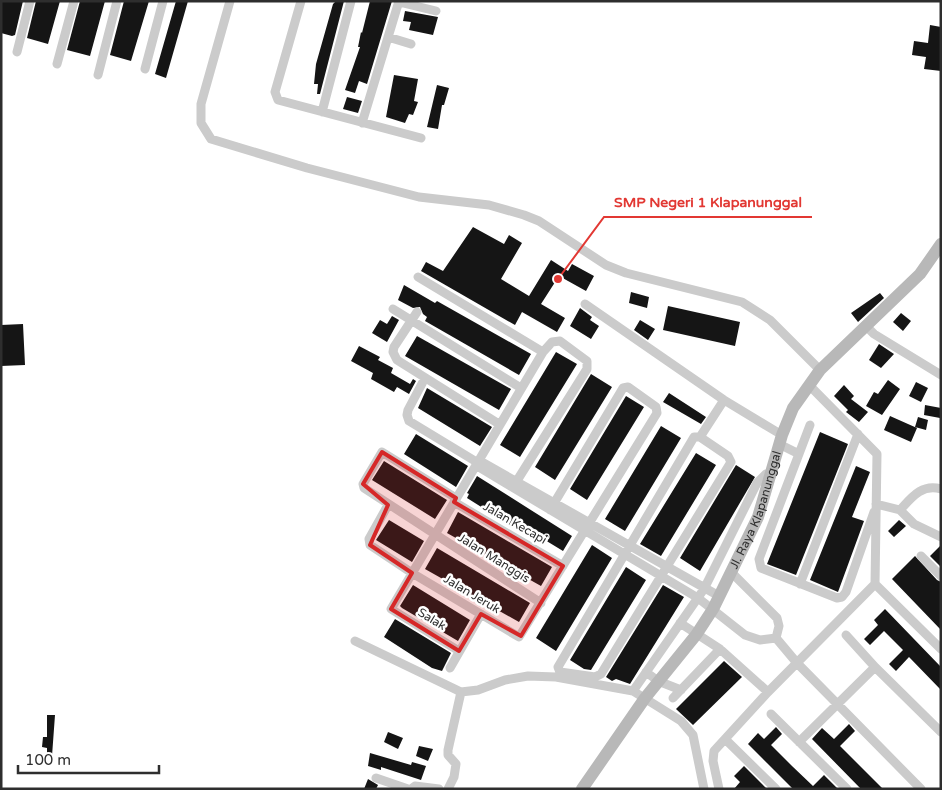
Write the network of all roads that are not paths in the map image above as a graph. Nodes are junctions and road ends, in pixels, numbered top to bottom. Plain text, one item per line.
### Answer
1 (30, 1) edge
2 (74, 1) edge
3 (117, 1) edge
4 (163, 1) edge
5 (230, 1) edge
6 (301, 1) edge
7 (351, 1) edge
8 (399, 1) edge
9 (436, 11) dead end
10 (388, 37) junction
11 (411, 44) dead end
12 (17, 52) dead end
13 (57, 64) dead end
14 (145, 69) dead end
15 (98, 75) dead end
16 (322, 112) junction
17 (362, 123) junction
18 (421, 138) dead end
19 (941, 244) edge
20 (418, 277) dead end
21 (585, 304) dead end
22 (393, 309) dead end
23 (414, 316) junction
24 (866, 326) junction
25 (544, 352) junction
26 (820, 370) junction
27 (941, 374) edge
28 (425, 378) junction
29 (809, 385) junction
30 (521, 388) junction
31 (724, 400) junction
32 (499, 424) junction
33 (810, 425) dead end
34 (858, 434) junction
35 (700, 437) junction
36 (781, 440) junction
37 (799, 454) junction
38 (477, 463) junction
39 (772, 475) junction
40 (515, 484) junction
41 (941, 489) edge
42 (455, 500) junction
43 (388, 505) junction
44 (552, 506) junction
45 (875, 508) junction
46 (900, 510) junction
47 (588, 527) junction
48 (433, 535) junction
49 (941, 537) edge
50 (627, 550) junction
51 (921, 556) dead end
52 (563, 566) junction
53 (666, 567) junction
54 (732, 573) junction
55 (412, 574) junction
56 (659, 576) junction
57 (941, 576) edge
58 (800, 584) junction
59 (875, 584) junction
60 (704, 589) junction
61 (719, 596) junction
62 (698, 598) junction
63 (541, 603) junction
64 (713, 609) junction
65 (481, 614) junction
66 (680, 623) junction
67 (696, 635) junction
68 (846, 635) dead end
69 (776, 638) junction
70 (355, 641) dead end
71 (720, 649) junction
72 (941, 649) edge
73 (459, 651) junction
74 (797, 663) junction
75 (874, 666) junction
76 (450, 668) dead end
77 (646, 672) junction
78 (658, 681) junction
79 (681, 690) junction
80 (633, 691) junction
81 (461, 692) junction
82 (768, 692) junction
83 (645, 698) junction
84 (673, 698) dead end
85 (837, 704) junction
86 (771, 714) dead end
87 (941, 732) edge
88 (725, 739) junction
89 (799, 742) junction
90 (376, 778) dead end
91 (409, 789) edge
92 (439, 789) edge
93 (448, 789) edge
94 (582, 789) edge
95 (704, 789) edge
96 (719, 789) edge
97 (776, 789) edge
98 (846, 789) edge
99 (921, 789) edge

1 - 12 street
2 - 13 street
3 - 15 street
4 - 14 street
5 - 26 street
6 - 16 street
7 - 16 street
8 - 9 street
8 - 10 street
10 - 11 street
10 - 17 street
16 - 17 street
17 - 18 street
19 - 24 street, Jl. Raya Klapanunggal
20 - 25 street
21 - 31 street
22 - 23 street
23 - 28 street
23 - 30 street
24 - 26 street, Jl. Raya Klapanunggal
24 - 27 street
25 - 30 street
25 - 40 street
26 - 29 street, Jl. Raya Klapanunggal
28 - 32 street
28 - 38 street
29 - 34 street
29 - 36 street, Jl. Raya Klapanunggal
30 - 32 street
31 - 35 street
31 - 36 street
32 - 38 street
33 - 37 street
34 - 45 street
34 - 58 street
35 - 50 street
35 - 53 street
36 - 37 street
36 - 39 street, Jl. Raya Klapanunggal
37 - 58 street
38 - 40 street
38 - 42 street
39 - 54 street, Jl. Raya Klapanunggal
39 - 60 street
40 - 44 street
41 - 46 street
42 - 43 street, Jalan Kecapi
42 - 48 street
42 - 52 street, Jalan Kecapi
43 - 48 street, Jalan Manggis
43 - 55 street, Jalan Jeruk
44 - 47 street
44 - 47 street
45 - 46 street
45 - 58 street
45 - 59 street
46 - 49 street
47 - 50 street
47 - 52 street
48 - 55 street
48 - 63 street, Jalan Manggis
50 - 53 street
50 - 56 street
50 - 56 street
51 - 57 street
52 - 63 street
53 - 56 street
53 - 60 street
54 - 61 street, Jl. Raya Klapanunggal
54 - 69 street
55 - 65 street, Jalan Jeruk
55 - 73 street, Salak
56 - 62 street
59 - 72 street
59 - 74 street
60 - 61 street
60 - 62 street
61 - 64 street, Jl. Raya Klapanunggal
62 - 64 street
62 - 66 street
63 - 65 street, Jalan Jeruk
64 - 67 street, Jl. Raya Klapanunggal
64 - 69 street
65 - 73 street
66 - 67 street
66 - 77 street
67 - 71 street
67 - 78 street, Jl. Raya Klapanunggal
68 - 75 street
69 - 74 street
70 - 81 street
71 - 79 street
71 - 82 street
73 - 76 street
74 - 82 street
74 - 85 street
75 - 85 street
75 - 87 street
77 - 78 street
77 - 80 street
78 - 79 street
78 - 83 street, Jl. Raya Klapanunggal
79 - 84 street
80 - 81 street
80 - 83 street
81 - 93 street
82 - 88 street
83 - 94 street, Jl. Raya Klapanunggal
83 - 95 street
85 - 89 street
85 - 99 street
86 - 89 street
88 - 96 street
88 - 97 street
89 - 98 street
90 - 91 street
91 - 92 street

